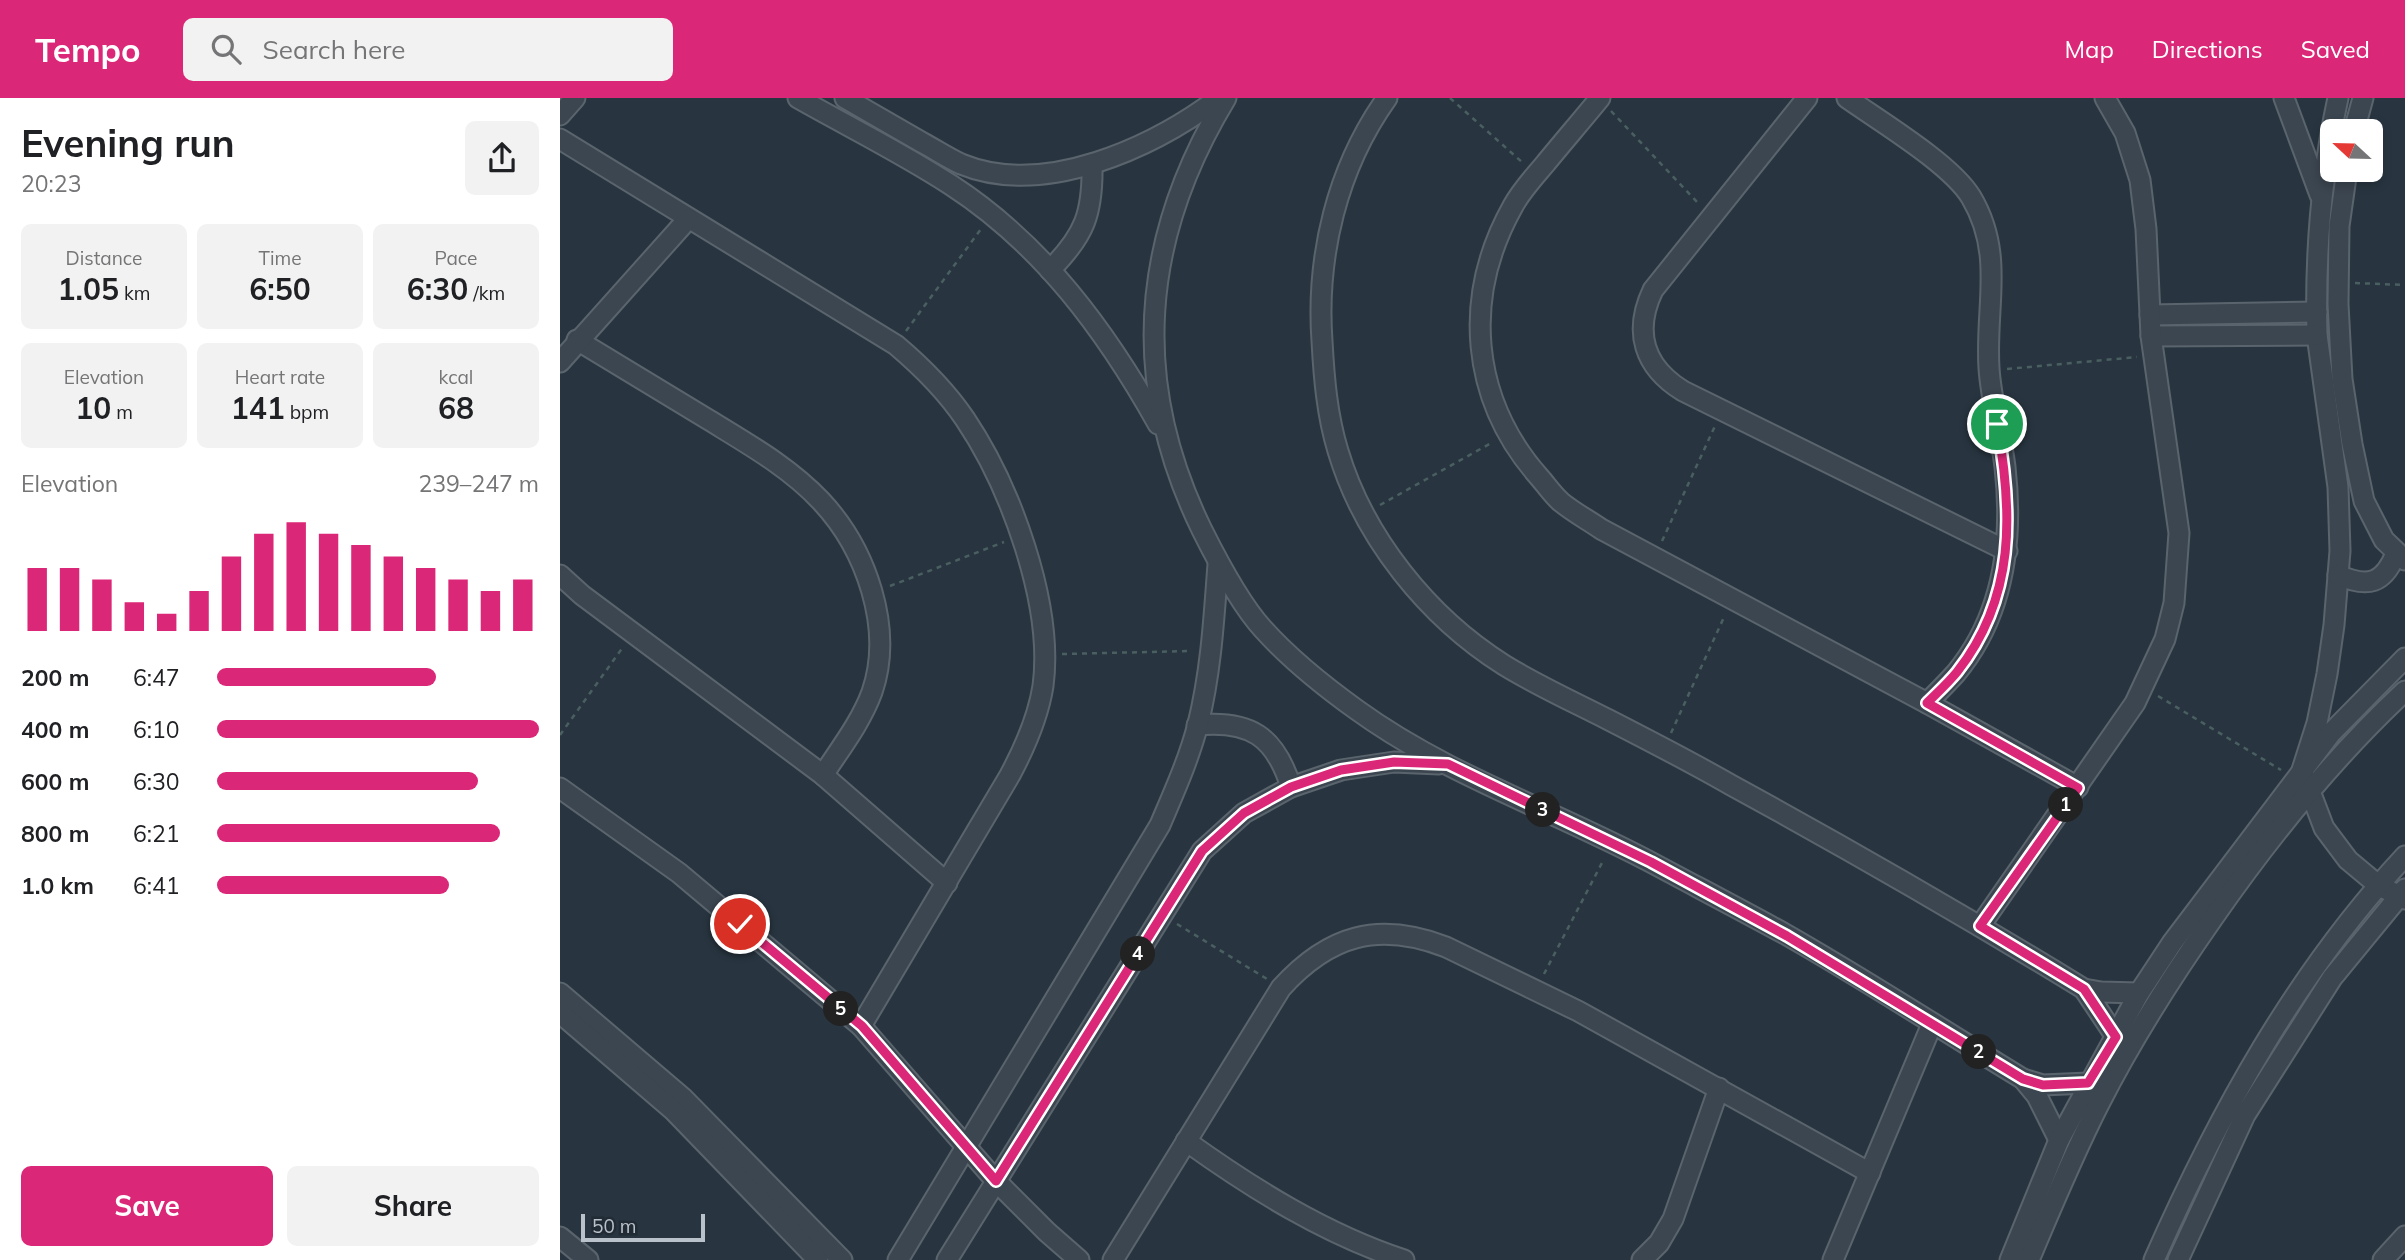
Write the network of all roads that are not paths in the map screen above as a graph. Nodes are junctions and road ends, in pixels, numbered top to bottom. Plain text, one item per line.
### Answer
1 (575, 98) edge
2 (798, 98) edge
3 (845, 98) edge
4 (1219, 98) edge
5 (1226, 98) edge
6 (1387, 98) edge
7 (1600, 98) edge
8 (1807, 98) edge
9 (1847, 98) edge
10 (2105, 98) edge
11 (2284, 98) edge
12 (2338, 98) edge
13 (2363, 98) edge
14 (560, 115) edge
15 (2357, 119) edge
16 (560, 139) edge
17 (1092, 164) junction
18 (2345, 182) edge
19 (2322, 199) junction
20 (688, 219) junction
21 (1050, 270) junction
22 (2316, 312) junction
23 (2150, 315) junction
24 (2317, 335) junction
25 (578, 340) junction
26 (2153, 346) junction
27 (560, 362) edge
28 (1165, 438) junction
29 (2007, 551) junction
30 (2400, 556) edge
31 (1218, 564) junction
32 (560, 575) edge
33 (2338, 575) junction
34 (2405, 659) edge
35 (2405, 691) edge
36 (1927, 703) junction
37 (1198, 725) junction
38 (1448, 764) junction
39 (824, 775) junction
40 (2302, 780) junction
41 (1291, 787) junction
42 (560, 788) edge
43 (2078, 788) junction
44 (2405, 856) edge
45 (947, 883) junction
46 (2378, 885) junction
47 (2403, 895) edge
48 (1980, 926) junction
49 (2084, 989) junction
50 (560, 993) edge
51 (2139, 993) junction
52 (560, 1013) edge
53 (1932, 1024) junction
54 (862, 1026) junction
55 (2116, 1037) junction
56 (2023, 1079) junction
57 (2088, 1083) junction
58 (1719, 1088) junction
59 (2059, 1140) junction
60 (1186, 1141) junction
61 (966, 1148) junction
62 (1870, 1172) junction
63 (996, 1181) junction
64 (2405, 1236) edge
65 (560, 1237) edge
66 (587, 1260) edge
67 (818, 1260) edge
68 (842, 1260) edge
69 (898, 1260) edge
70 (947, 1260) edge
71 (1079, 1260) edge
72 (1113, 1260) edge
73 (1404, 1260) edge
74 (1642, 1260) edge
75 (1833, 1260) edge
76 (2010, 1260) edge
77 (2029, 1260) edge
78 (2154, 1260) edge
79 (2178, 1260) edge
80 (2383, 1260) edge

1 - 14 street
2 - 21 street
3 - 17 street
4 - 17 street
5 - 28 street
6 - 48 street
7 - 36 street
8 - 29 street
9 - 29 street
10 - 23 street
11 - 19 street
12 - 19 street
13 - 15 street
16 - 20 street
17 - 21 street
18 - 30 street
19 - 22 street
20 - 25 street
20 - 45 street
21 - 28 street
22 - 23 street
22 - 24 street
23 - 26 street
24 - 26 street
24 - 33 street
25 - 27 street
25 - 39 street
26 - 43 street
28 - 31 street
29 - 36 street
30 - 33 street
31 - 37 street
31 - 38 street
32 - 39 street
33 - 40 street
34 - 40 street
35 - 40 street
36 - 43 street
37 - 41 street
37 - 61 street
38 - 41 street
38 - 53 street
39 - 45 street
40 - 46 street
40 - 51 street
40 - 77 street
41 - 63 street
42 - 54 street
43 - 48 street
44 - 46 street
45 - 54 street
46 - 47 street
46 - 78 street
47 - 79 street
48 - 49 street
49 - 51 street
49 - 55 street
50 - 68 street
51 - 55 street
52 - 67 street
53 - 56 street
53 - 62 street
54 - 61 street
55 - 57 street
56 - 57 street
56 - 59 street
57 - 59 street
58 - 60 street
58 - 62 street
58 - 74 street
59 - 76 street
60 - 72 street
60 - 73 street
61 - 63 street
61 - 69 street
62 - 75 street
63 - 70 street
63 - 71 street
64 - 80 street
65 - 66 street

